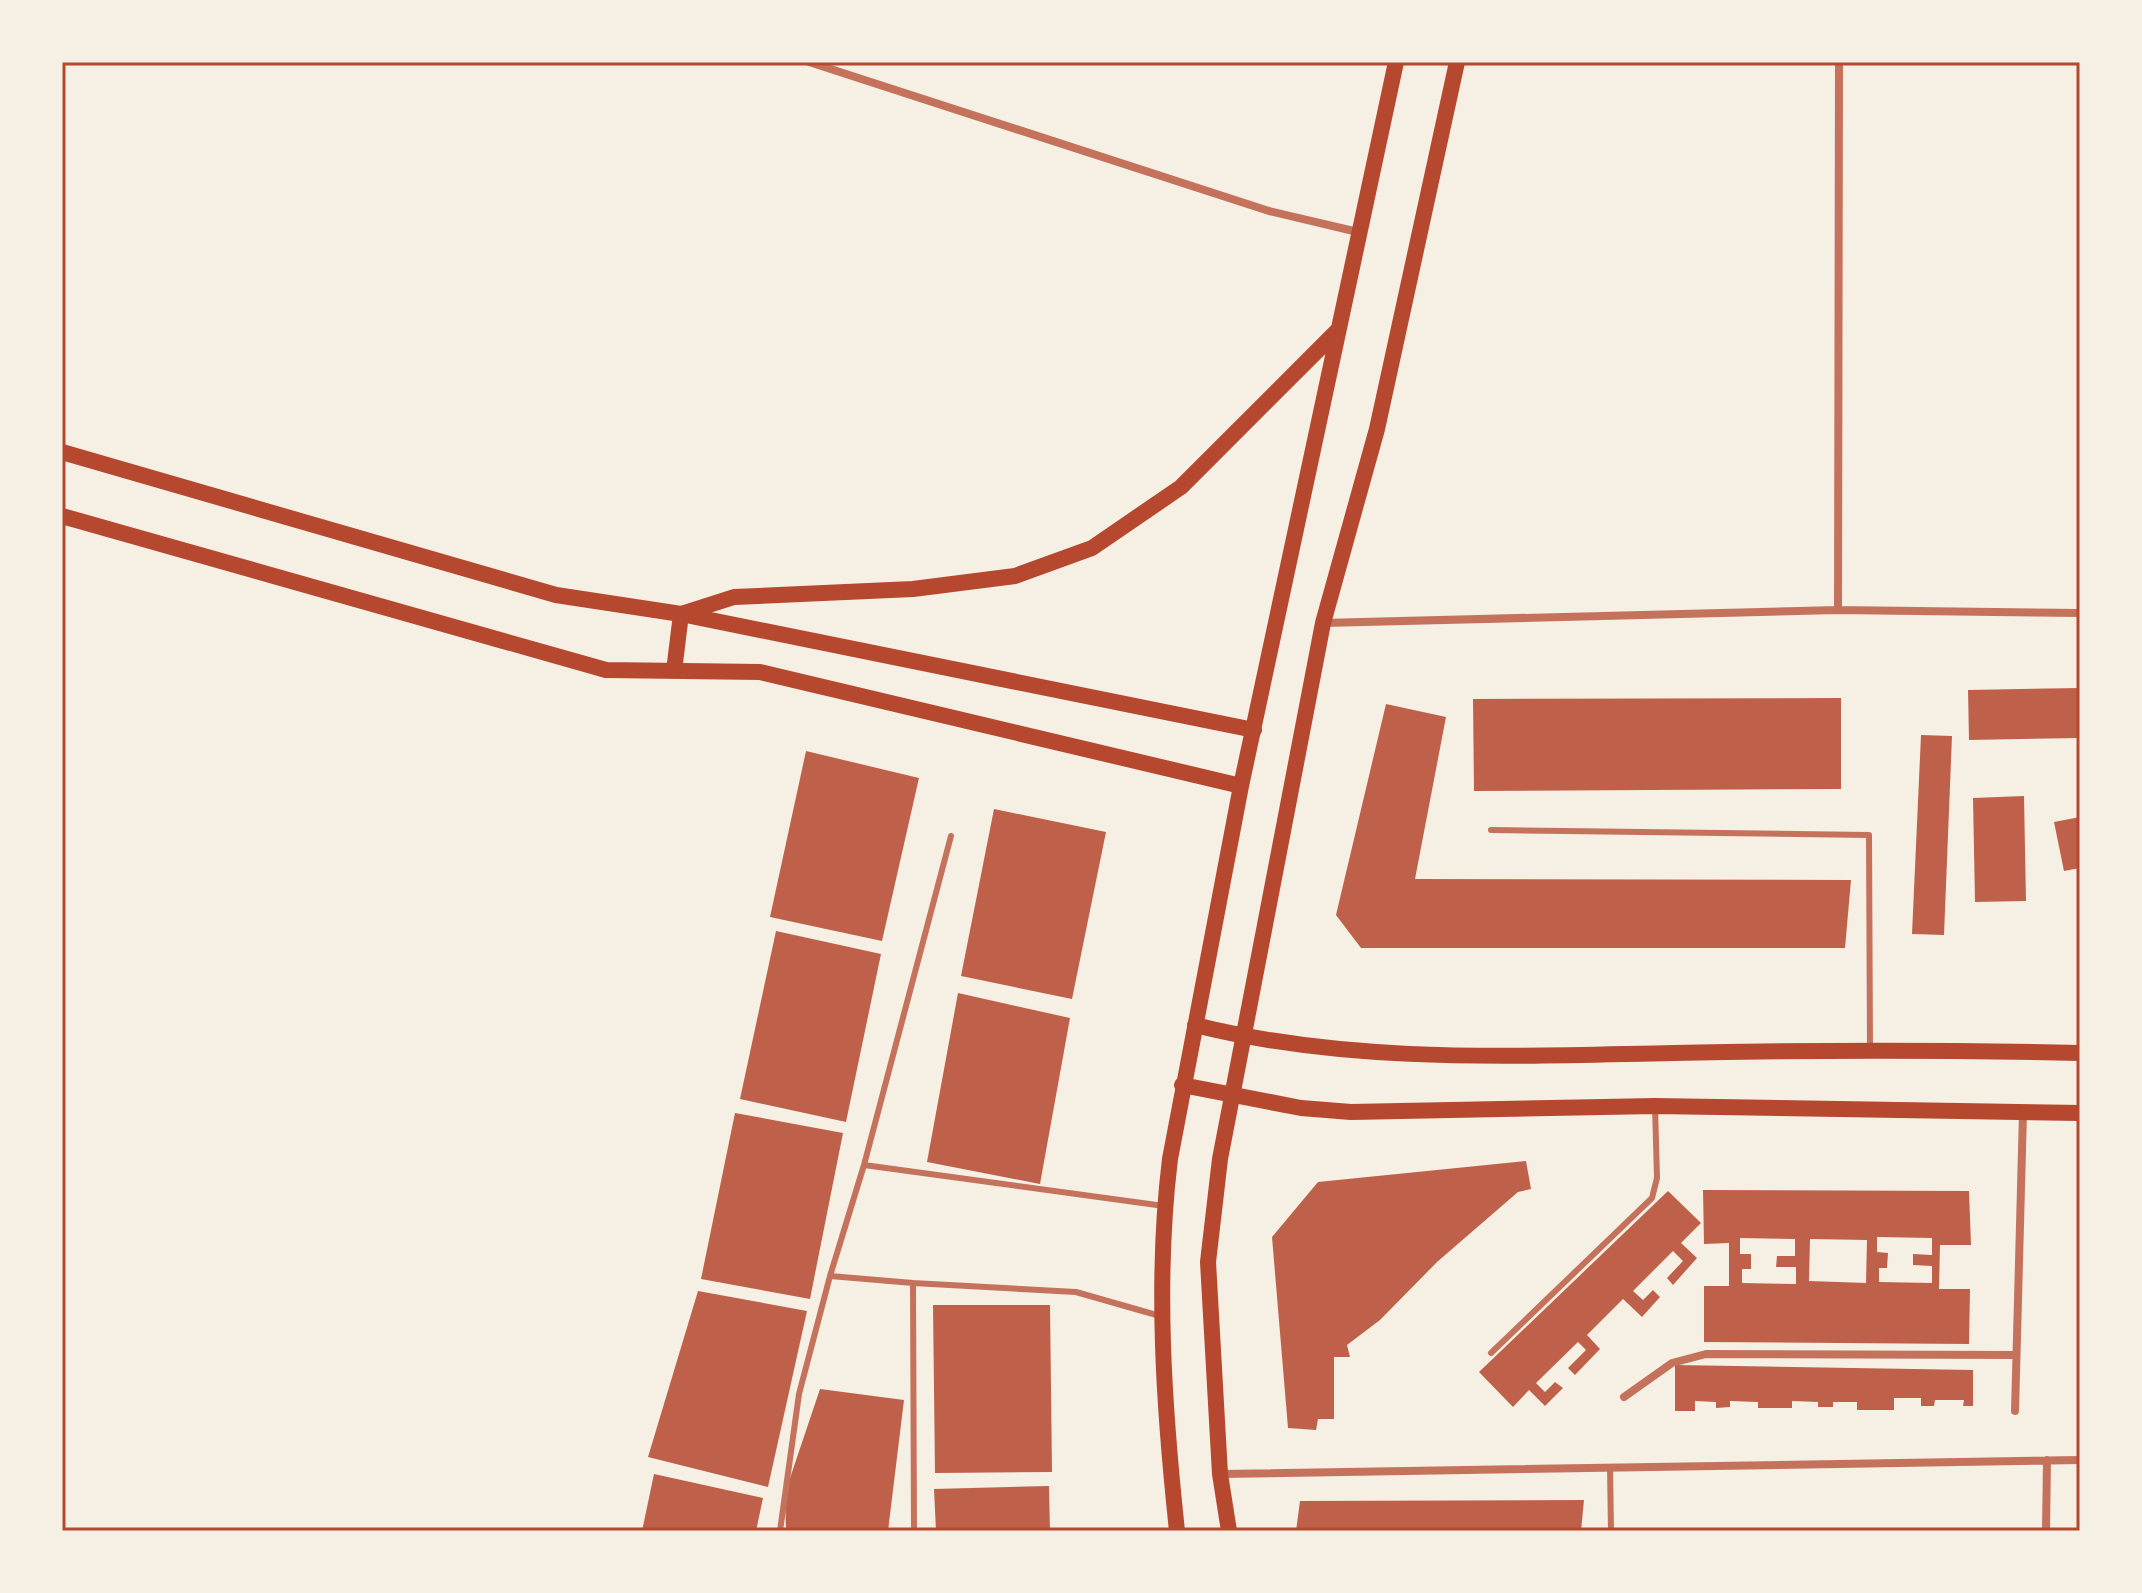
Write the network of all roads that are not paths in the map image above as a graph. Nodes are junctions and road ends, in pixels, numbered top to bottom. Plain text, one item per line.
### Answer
1 (809, 62) edge
2 (1396, 62) edge
3 (1457, 62) edge
4 (1839, 62) edge
5 (1358, 232) junction
6 (1340, 328) junction
7 (62, 452) edge
8 (62, 516) edge
9 (1838, 610) junction
10 (2080, 613) edge
11 (681, 614) junction
12 (1323, 623) junction
13 (674, 671) junction
14 (1254, 730) junction
15 (1241, 786) junction
16 (1491, 830) dead end
17 (951, 836) dead end
18 (1195, 1025) junction
19 (1243, 1037) junction
20 (1870, 1049) junction
21 (2080, 1053) edge
22 (1182, 1085) junction
23 (1233, 1096) junction
24 (1655, 1106) junction
25 (2023, 1113) junction
26 (2080, 1113) edge
27 (864, 1165) junction
28 (1164, 1206) junction
29 (830, 1276) junction
30 (913, 1283) junction
31 (1163, 1317) junction
32 (1491, 1353) dead end
33 (2016, 1355) junction
34 (1624, 1397) dead end
35 (2015, 1411) dead end
36 (2047, 1460) junction
37 (2080, 1460) edge
38 (1610, 1465) junction
39 (1220, 1474) junction
40 (780, 1531) edge
41 (914, 1531) edge
42 (1177, 1531) edge
43 (1229, 1531) edge
44 (1611, 1531) edge
45 (2046, 1531) edge

1 - 5 street
2 - 5 main road
3 - 12 main road
4 - 9 street
5 - 6 main road
6 - 11 main road
6 - 14 main road
7 - 11 main road
8 - 13 main road
9 - 10 street
9 - 12 street
11 - 13 main road
11 - 14 main road
12 - 19 main road
13 - 15 main road
14 - 15 main road
15 - 18 main road
16 - 20 lane
17 - 27 lane
18 - 19 main road
18 - 22 main road
19 - 20 main road
19 - 23 main road
20 - 21 main road
22 - 23 main road
22 - 28 main road
23 - 24 main road
23 - 39 main road
24 - 25 main road
24 - 32 lane
25 - 26 main road
25 - 33 street
27 - 28 lane
27 - 29 lane
28 - 31 main road
29 - 30 lane
29 - 40 lane
30 - 31 lane
30 - 41 lane
31 - 42 main road
33 - 34 street
33 - 35 street
36 - 37 street
36 - 38 street
36 - 45 street
38 - 39 street
38 - 44 lane
39 - 43 main road

